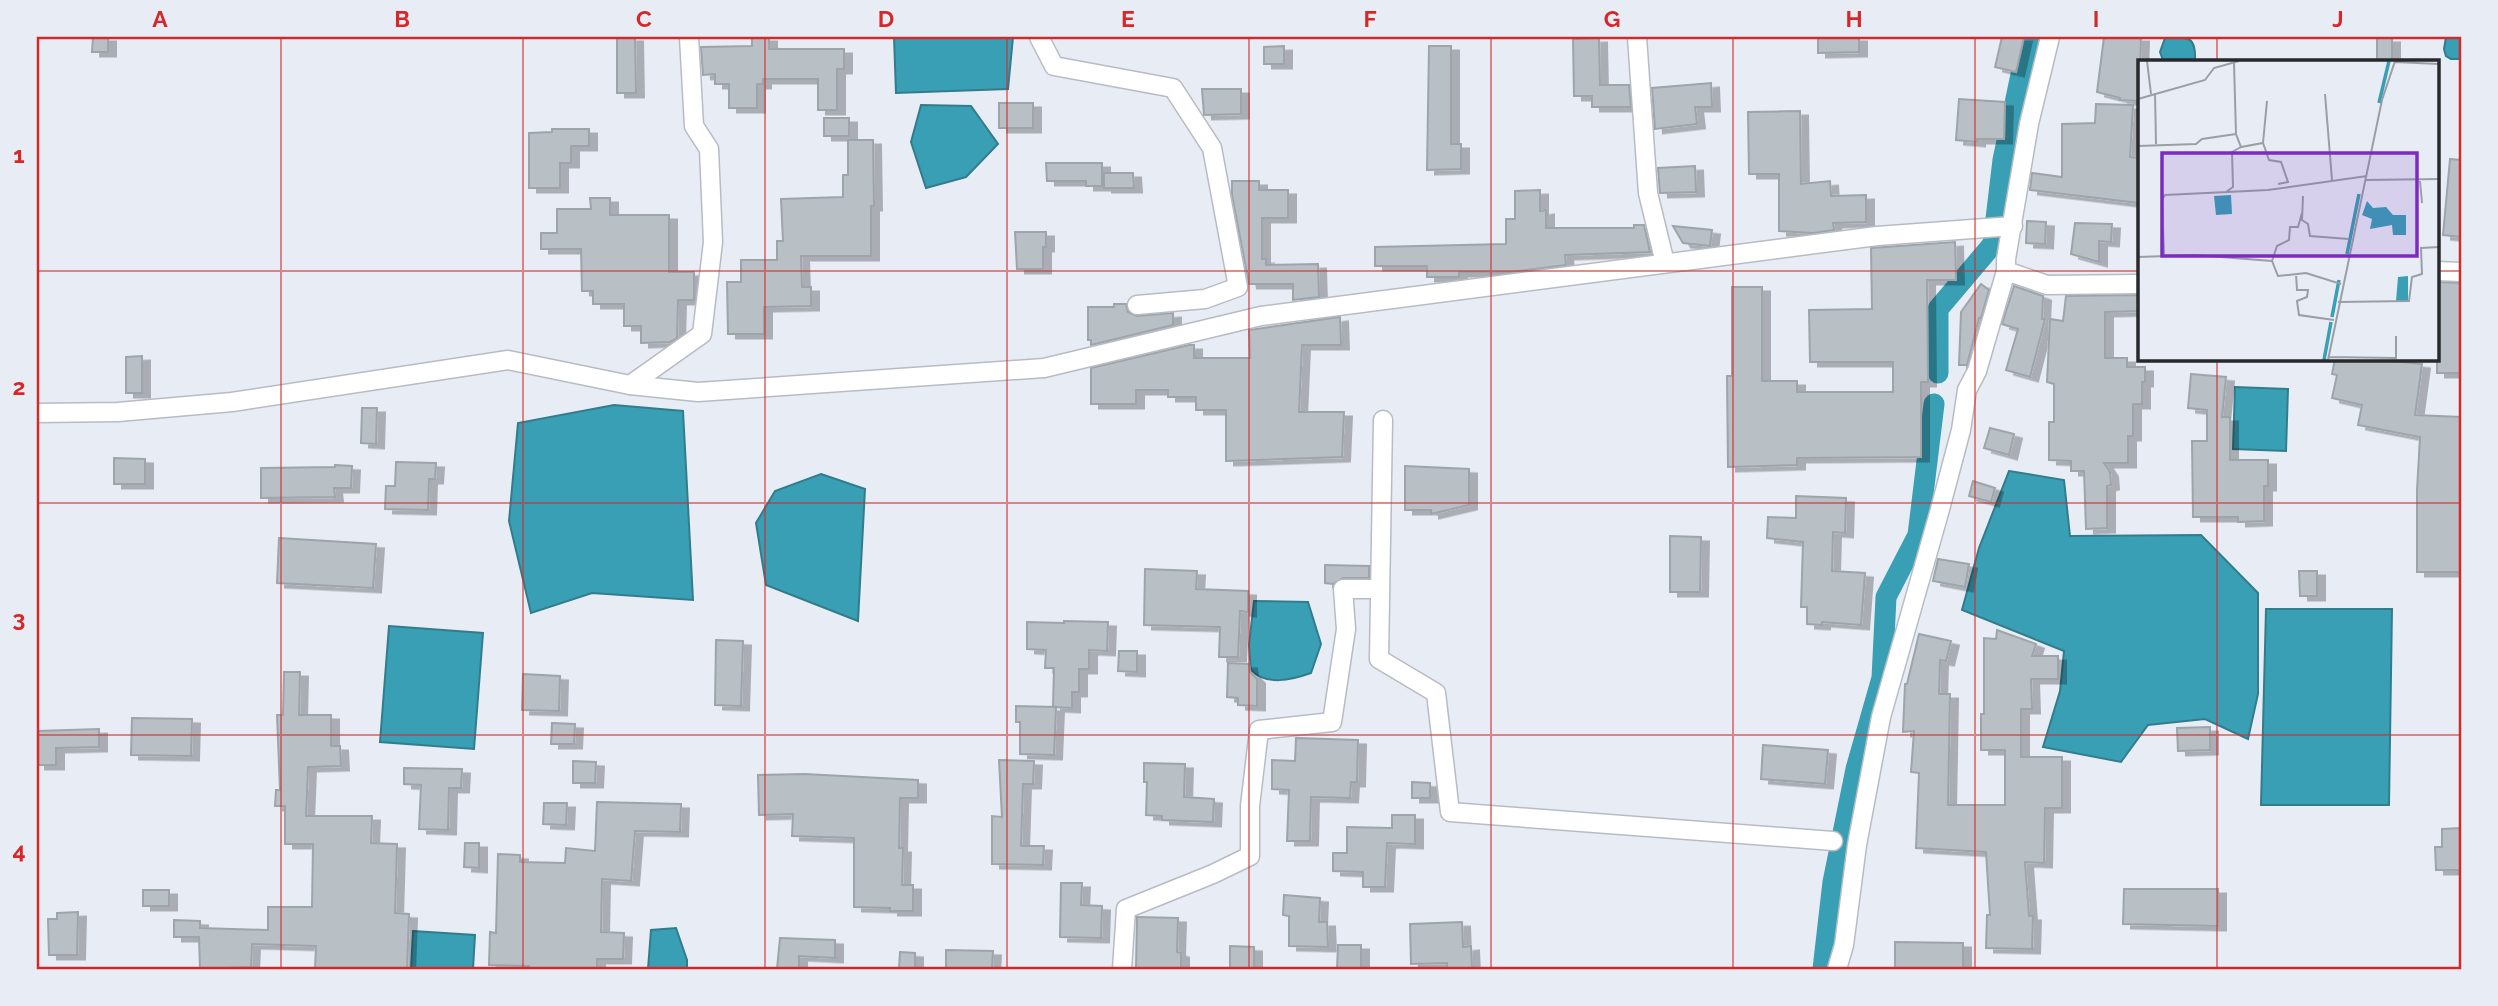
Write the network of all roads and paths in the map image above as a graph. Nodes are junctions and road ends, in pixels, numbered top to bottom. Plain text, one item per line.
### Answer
1 (689, 37) edge
2 (1039, 37) edge
3 (1637, 37) edge
4 (2050, 37) edge
5 (2013, 226) junction
6 (1665, 263) junction
7 (2006, 271) junction
8 (2438, 271) edge
9 (2461, 272) edge
10 (2138, 284) edge
11 (1137, 305) dead end
12 (631, 385) junction
13 (37, 413) edge
14 (1382, 420) dead end
15 (1380, 589) junction
16 (1833, 841) dead end
17 (1122, 969) edge
18 (1837, 969) edge

1 - 12 street
2 - 11 street
3 - 6 street
4 - 5 street
5 - 6 street
5 - 7 street
6 - 12 street
7 - 10 street
7 - 18 street
8 - 9 street
12 - 13 street
14 - 15 street
15 - 16 street
15 - 17 street

